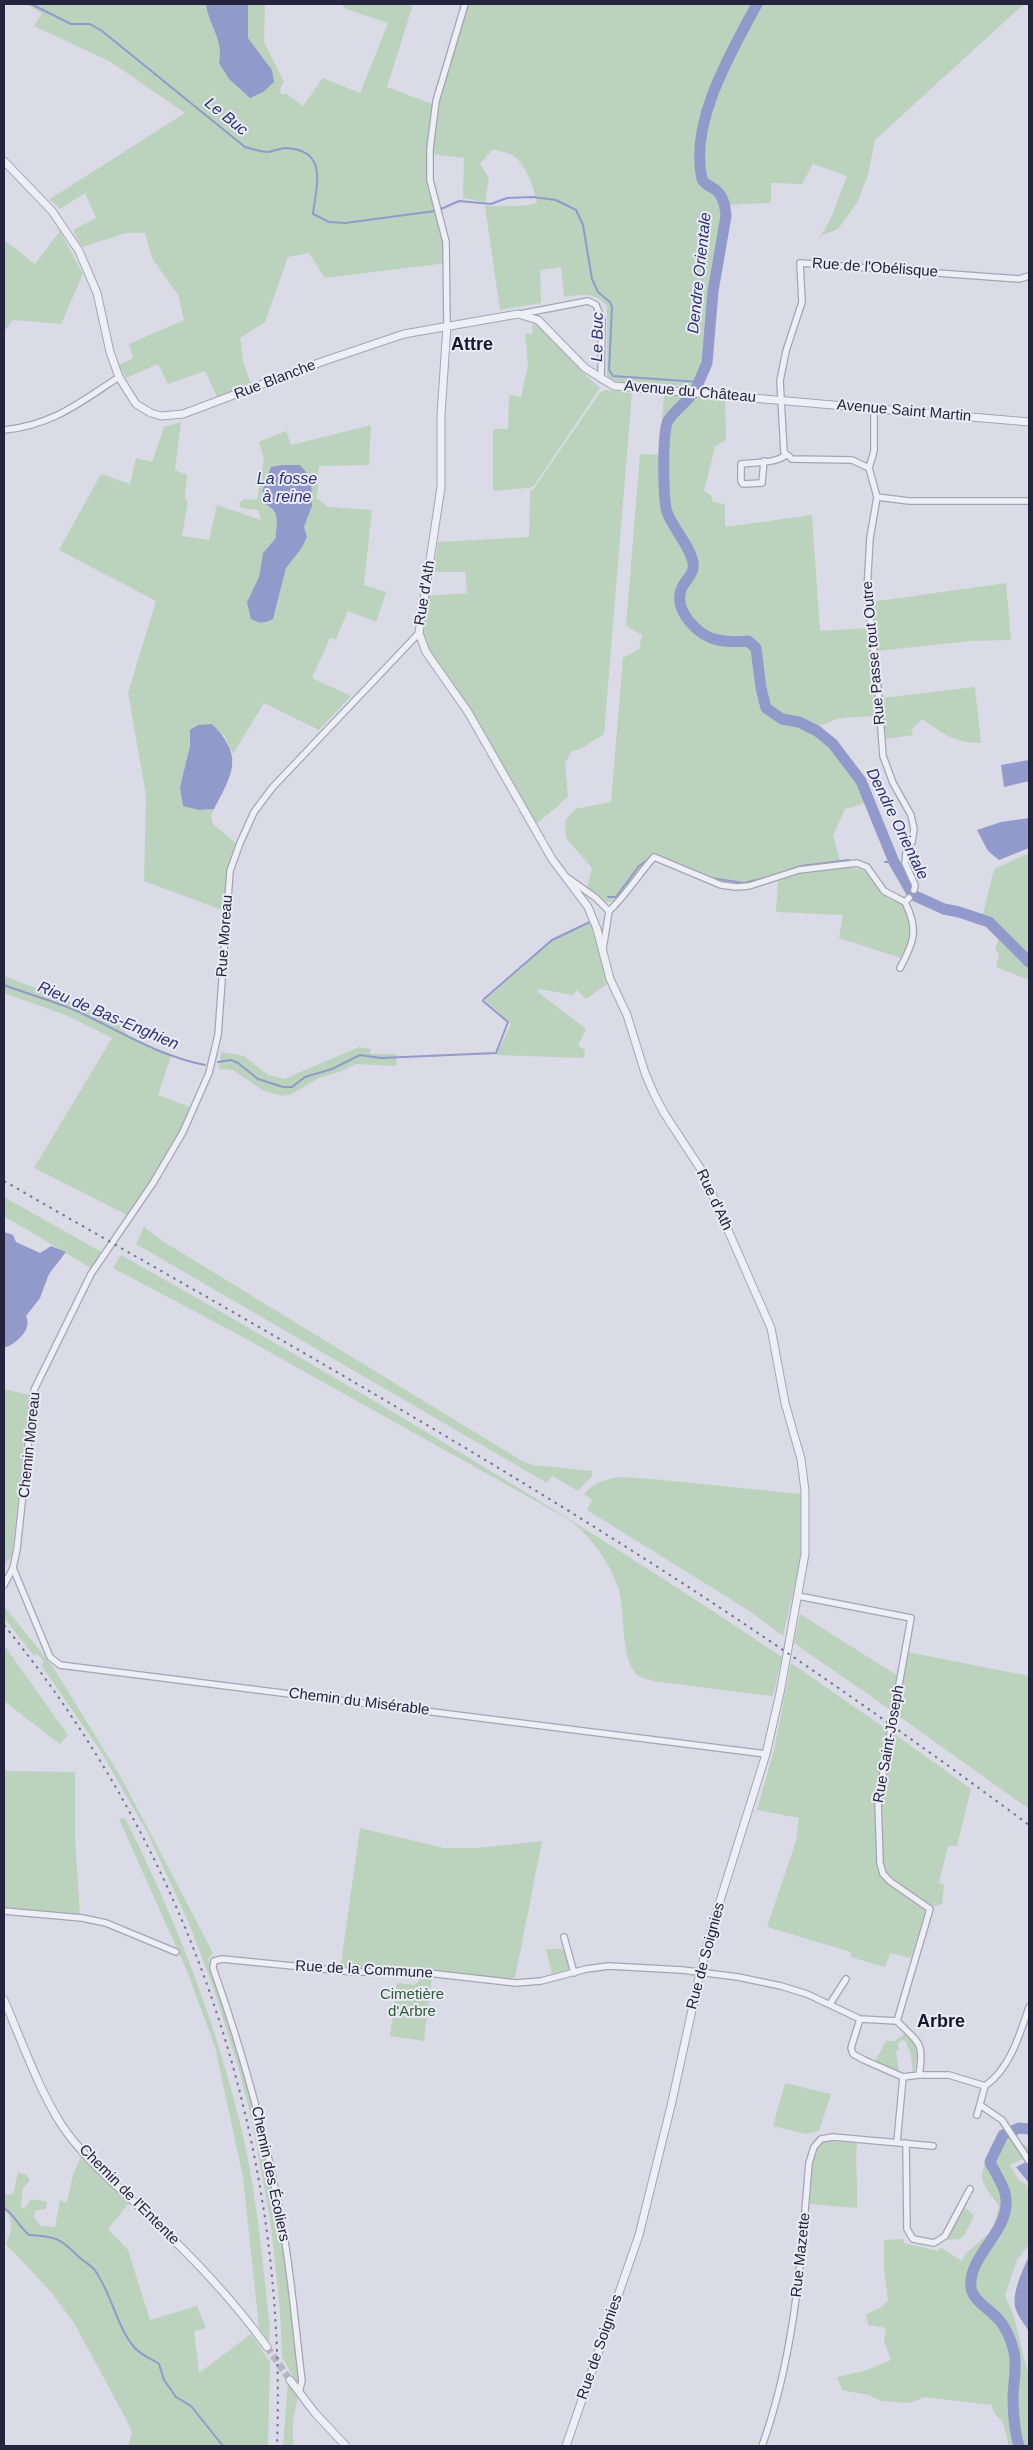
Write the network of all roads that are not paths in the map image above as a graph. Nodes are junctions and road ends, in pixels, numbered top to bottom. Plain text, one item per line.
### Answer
1 (465, 4) edge
2 (4, 161) edge
3 (1029, 276) edge
4 (518, 314) junction
5 (447, 326) junction
6 (119, 376) junction
7 (601, 379) junction
8 (780, 400) junction
9 (874, 408) junction
10 (1029, 422) edge
11 (4, 430) edge
12 (786, 455) junction
13 (764, 461) junction
14 (869, 468) junction
15 (877, 497) junction
16 (1029, 501) edge
17 (419, 633) junction
18 (568, 878) junction
19 (914, 890) dead end
20 (609, 911) junction
21 (603, 951) junction
22 (900, 968) dead end
23 (91, 1274) joint
24 (801, 1459) joint
25 (13, 1568) junction
26 (4, 1585) edge
27 (798, 1596) junction
28 (766, 1754) junction
29 (4, 1911) edge
30 (564, 1937) dead end
31 (176, 1952) dead end
32 (214, 1961) joint
33 (574, 1972) junction
34 (700, 1973) junction
35 (846, 1979) dead end
36 (4, 2000) edge
37 (830, 2004) junction
38 (1029, 2007) edge
39 (860, 2020) junction
40 (897, 2021) junction
41 (919, 2075) junction
42 (903, 2077) junction
43 (985, 2086) junction
44 (980, 2105) junction
45 (977, 2115) dead end
46 (897, 2142) junction
47 (906, 2143) junction
48 (933, 2146) dead end
49 (1029, 2161) edge
50 (970, 2189) dead end
51 (267, 2347) tunnel mouth
52 (290, 2380) tunnel mouth
53 (299, 2392) junction
54 (346, 2446) edge
55 (566, 2446) edge
56 (762, 2446) edge

1 - 5 street
2 - 6 street, Rue Blanche
3 - 8 street, Rue de l'Obélisque
4 - 5 street
4 - 7 street, Avenue du Château
4 - 7 street
5 - 6 street, Rue Blanche
5 - 17 street, Rue d'Ath
6 - 11 street
7 - 8 street, Avenue du Château
8 - 9 street, Avenue Saint Martin
8 - 12 street
9 - 10 street, Avenue Saint Martin
9 - 14 street, Rue Passe tout Outre
12 - 13 street
12 - 14 street
13 - 13 street
14 - 15 street, Rue Passe tout Outre
15 - 16 street
15 - 19 street, Rue Passe tout Outre
17 - 18 street, Rue d'Ath
17 - 23 street, Rue Moreau
18 - 20 street, Rue d'Ath
18 - 21 street, Rue d'Ath
20 - 21 street, Rue d'Ath
20 - 22 street
21 - 24 street, Rue d'Ath
23 - 25 street, Chemin Moreau
24 - 27 street, Rue de Soignies
25 - 26 street
25 - 28 street, Chemin du Misérable
27 - 28 street, Rue de Soignies
27 - 40 street, Rue Saint-Joseph
28 - 34 street, Rue de Soignies
29 - 31 street
30 - 33 street
32 - 33 street, Rue de la Commune
32 - 53 street, Chemin des Écoliers
33 - 34 street, Rue de la Commune
34 - 37 street, Rue de la Commune
34 - 55 street, Rue de Soignies
35 - 37 street
36 - 51 street, Chemin de l'Entente
37 - 39 street, Rue de la Commune
38 - 43 street
39 - 40 street
39 - 42 street
40 - 41 street
41 - 42 street
41 - 43 street
42 - 46 street
43 - 44 street
44 - 45 street
44 - 49 street
46 - 47 street, Rue Mazette
46 - 56 street, Rue Mazette
47 - 48 street, Rue Mazette
47 - 50 street
52 - 53 street
53 - 54 street

